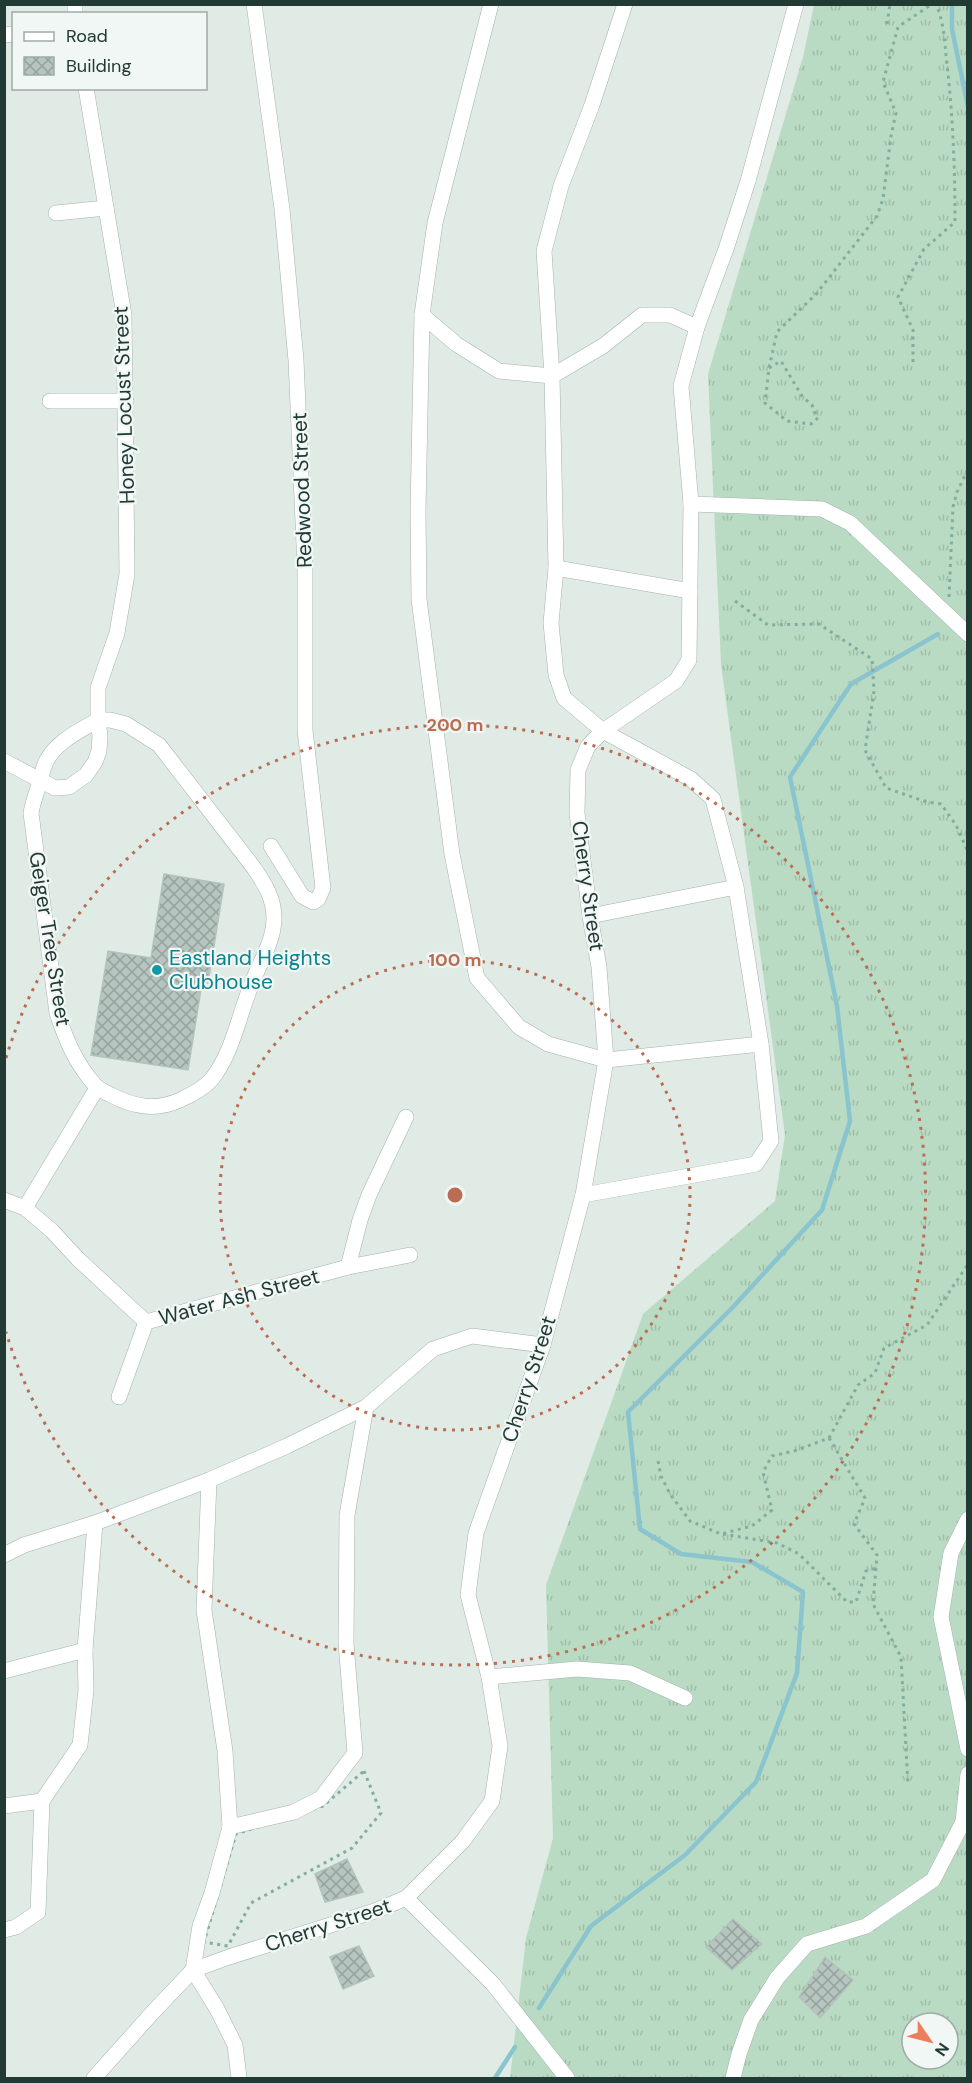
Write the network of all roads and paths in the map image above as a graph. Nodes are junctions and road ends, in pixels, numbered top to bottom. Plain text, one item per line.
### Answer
1 (254, 4) edge
2 (491, 4) edge
3 (626, 4) edge
4 (796, 4) edge
5 (890, 4) edge
6 (934, 4) edge
7 (887, 24) dead end
8 (86, 90) edge
9 (106, 208) junction
10 (56, 213) dead end
11 (422, 315) junction
12 (698, 327) junction
13 (913, 362) dead end
14 (769, 368) junction
15 (552, 376) junction
16 (50, 401) dead end
17 (126, 401) junction
18 (968, 469) edge
19 (691, 504) junction
20 (556, 568) junction
21 (690, 591) junction
22 (735, 601) dead end
23 (947, 614) junction
24 (968, 634) edge
25 (98, 720) junction
26 (603, 731) junction
27 (4, 761) edge
28 (40, 781) junction
29 (271, 846) dead end
30 (968, 852) edge
31 (736, 887) junction
32 (590, 916) junction
33 (761, 1044) junction
34 (606, 1060) junction
35 (97, 1088) junction
36 (406, 1117) dead end
37 (583, 1195) junction
38 (4, 1200) edge
39 (25, 1208) junction
40 (410, 1255) dead end
41 (968, 1264) edge
42 (348, 1268) junction
43 (146, 1322) junction
44 (543, 1345) junction
45 (119, 1397) dead end
46 (366, 1407) junction
47 (829, 1437) junction
48 (658, 1461) dead end
49 (209, 1480) junction
50 (968, 1519) edge
51 (95, 1523) junction
52 (721, 1534) junction
53 (4, 1555) edge
54 (876, 1568) junction
55 (85, 1650) junction
56 (4, 1671) edge
57 (489, 1677) junction
58 (685, 1698) dead end
59 (968, 1749) edge
60 (968, 1774) edge
61 (908, 1785) dead end
62 (42, 1801) junction
63 (4, 1806) edge
64 (230, 1827) junction
65 (406, 1898) junction
66 (4, 1930) edge
67 (228, 1946) joint
68 (194, 1970) junction
69 (94, 2079) edge
70 (239, 2079) edge
71 (567, 2079) edge
72 (732, 2079) edge

1 - 29 street, Redwood Street
2 - 11 street
3 - 15 street
4 - 12 street, Cherry Street
5 - 7 path
6 - 13 path
6 - 14 path
8 - 9 street, Honey Locust Street
9 - 10 street
9 - 17 street, Honey Locust Street
11 - 15 street
11 - 34 street
12 - 15 street
12 - 19 street, Cherry Street
14 - 14 path
15 - 20 street
16 - 17 street
17 - 25 street, Honey Locust Street
18 - 23 path
19 - 21 street, Cherry Street
19 - 23 street
20 - 21 street
20 - 26 street
21 - 26 street, Cherry Street
22 - 30 path
23 - 24 street
25 - 28 street, Geiger Tree Street
25 - 28 street, Honey Locust Street
25 - 35 street, Geiger Tree Street
26 - 31 street
26 - 32 street, Cherry Street
27 - 28 street, Honey Locust Street
28 - 35 street, Geiger Tree Street
31 - 32 street
31 - 33 street
32 - 34 street, Cherry Street
33 - 34 street
33 - 37 street
34 - 37 street, Cherry Street
35 - 39 street
36 - 42 street
37 - 44 street, Cherry Street
38 - 39 street, Water Ash Street
39 - 43 street, Water Ash Street
40 - 42 street, Water Ash Street
41 - 47 path
42 - 43 street, Water Ash Street
43 - 45 street
44 - 46 street
44 - 57 street, Cherry Street
46 - 49 street
46 - 64 street
47 - 52 path
47 - 54 path
48 - 52 path
49 - 51 street
49 - 64 street
50 - 59 street
51 - 53 street
51 - 55 street
52 - 54 path
54 - 61 path
55 - 56 street
55 - 62 street
57 - 58 street
57 - 65 street, Cherry Street
60 - 72 street
62 - 63 street
62 - 66 street
64 - 68 street
65 - 68 street, Cherry Street
65 - 71 street
67 - 67 path
68 - 69 street, Cherry Street
68 - 70 street

